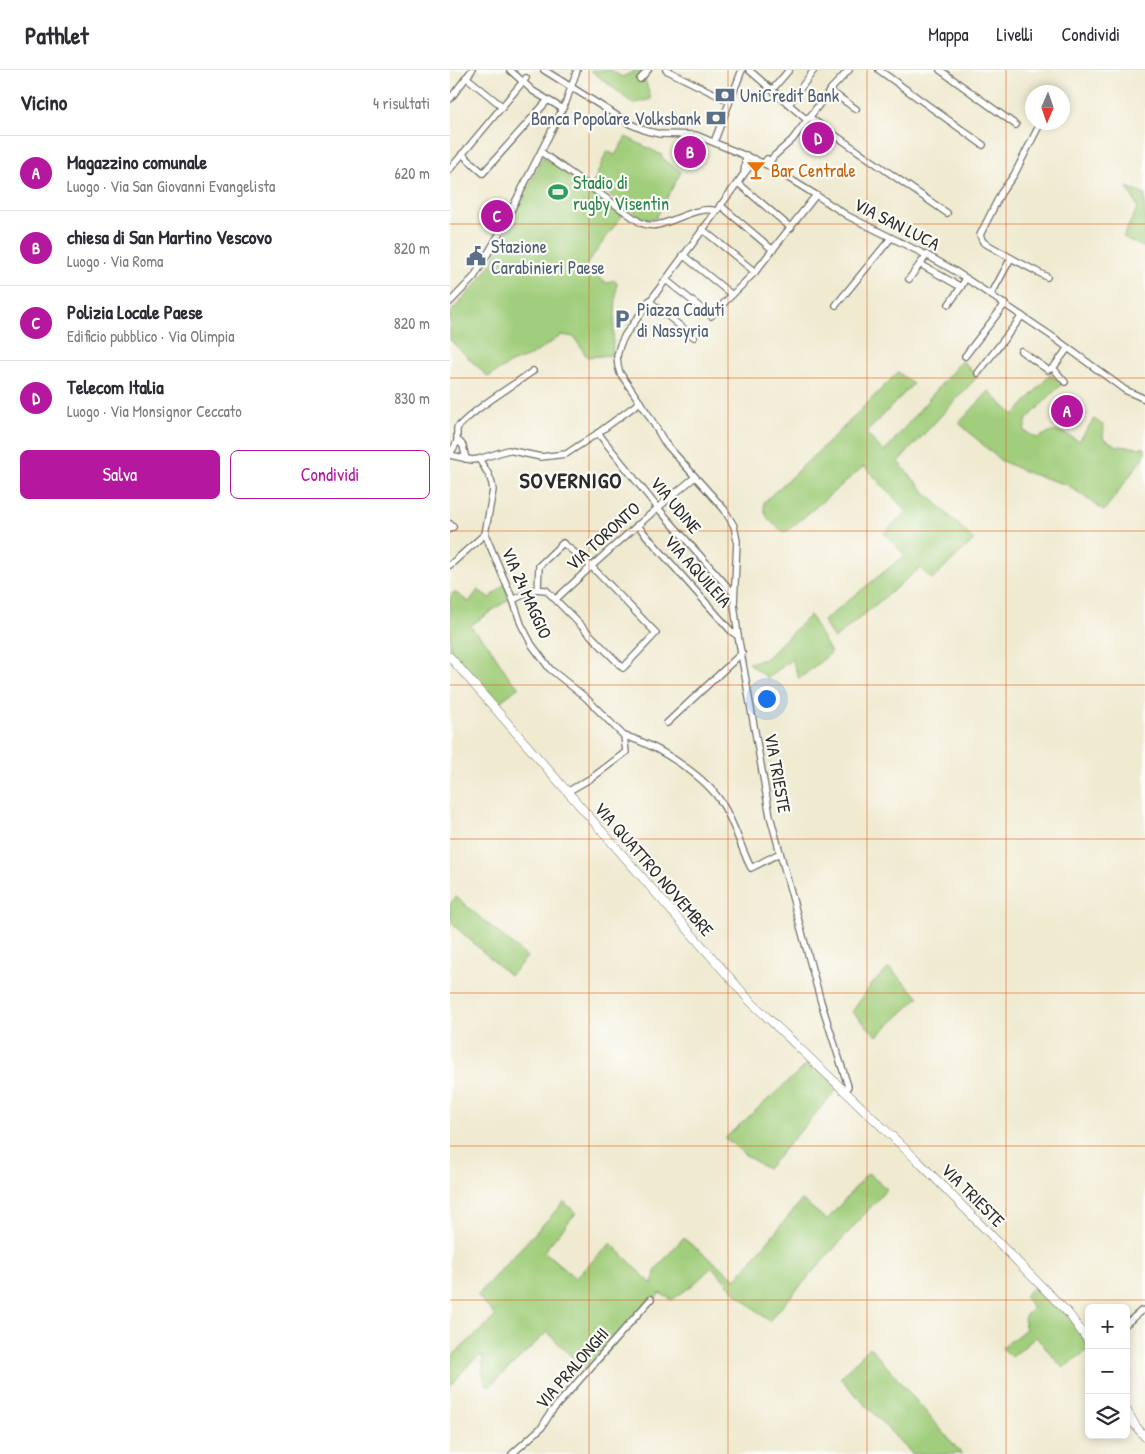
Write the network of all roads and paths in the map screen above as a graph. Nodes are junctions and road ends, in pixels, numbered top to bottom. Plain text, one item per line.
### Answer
1 (472, 70) edge
2 (510, 70) edge
3 (544, 70) edge
4 (578, 70) edge
5 (648, 70) edge
6 (666, 70) edge
7 (742, 70) edge
8 (788, 70) edge
9 (814, 70) edge
10 (849, 70) edge
11 (879, 70) edge
12 (940, 70) edge
13 (751, 71) edge
14 (466, 77) junction
15 (640, 79) dead end
16 (525, 80) junction
17 (572, 88) junction
18 (772, 90) junction
19 (450, 99) edge
20 (548, 100) junction
21 (730, 101) junction
22 (789, 104) junction
23 (502, 107) junction
24 (562, 109) junction
25 (856, 109) dead end
26 (809, 118) junction
27 (1016, 125) dead end
28 (1037, 130) edge
29 (714, 142) junction
30 (983, 145) dead end
31 (541, 152) junction
32 (462, 154) junction
33 (746, 156) junction
34 (756, 159) junction
35 (768, 161) junction
36 (450, 169) edge
37 (744, 174) junction
38 (738, 183) junction
39 (816, 194) junction
40 (720, 205) junction
41 (716, 211) junction
42 (947, 213) dead end
43 (791, 228) junction
44 (702, 229) junction
45 (891, 238) junction
46 (773, 250) junction
47 (684, 255) junction
48 (926, 255) junction
49 (1011, 258) junction
50 (920, 264) junction
51 (755, 272) junction
52 (1047, 277) dead end
53 (966, 278) junction
54 (909, 279) dead end
55 (666, 280) junction
56 (961, 287) junction
57 (732, 295) junction
58 (991, 295) junction
59 (451, 300) edge
60 (649, 302) junction
61 (949, 304) dead end
62 (1005, 304) junction
63 (836, 305) dead end
64 (1022, 316) junction
65 (694, 337) dead end
66 (1068, 348) junction
67 (1021, 351) dead end
68 (965, 356) dead end
69 (1053, 368) junction
70 (533, 371) dead end
71 (978, 373) dead end
72 (1065, 382) dead end
73 (1145, 400) edge
74 (640, 402) junction
75 (598, 433) junction
76 (457, 442) junction
77 (450, 454) edge
78 (466, 459) junction
79 (479, 459) junction
80 (695, 477) junction
81 (657, 507) junction
82 (450, 524) edge
83 (637, 525) junction
84 (450, 529) edge
85 (484, 534) junction
86 (451, 561) edge
87 (591, 566) junction
88 (538, 589) junction
89 (734, 594) junction
90 (556, 599) junction
91 (513, 600) junction
92 (738, 636) junction
93 (742, 653) junction
94 (450, 657) edge
95 (667, 723) dead end
96 (624, 736) junction
97 (567, 792) junction
98 (780, 854) junction
99 (842, 1070) junction
100 (837, 1084) junction
101 (846, 1092) junction
102 (651, 1299) dead end
103 (1145, 1310) edge
104 (1130, 1321) edge
105 (1085, 1336) edge
106 (1130, 1416) edge
107 (1145, 1437) edge
108 (512, 1454) edge

1 - 14 street
2 - 16 street
3 - 17 street
4 - 17 street
5 - 15 street
6 - 21 street
7 - 21 street
8 - 18 street
9 - 22 street
10 - 26 street
11 - 30 street
12 - 27 street
13 - 18 street
14 - 19 street
14 - 23 street
16 - 20 street
16 - 23 street
17 - 24 street
17 - 29 street
18 - 22 street
20 - 24 street
20 - 32 street
21 - 29 street
22 - 26 street
23 - 32 street
24 - 31 street
25 - 26 street
26 - 35 street
26 - 42 street
28 - 49 street
29 - 33 street
31 - 41 street
31 - 59 street
32 - 36 street
33 - 34 street
33 - 37 street
34 - 35 street
34 - 37 street, VIA TRIESTE
35 - 39 street, VIA SAN LUCA
37 - 38 street, VIA TRIESTE
38 - 40 street, VIA TRIESTE
38 - 43 street
39 - 43 street
39 - 45 street, VIA SAN LUCA
40 - 41 street, VIA TRIESTE
40 - 46 street
41 - 44 street, VIA TRIESTE
43 - 46 street
44 - 47 street, VIA TRIESTE
44 - 51 street
45 - 48 street, VIA SAN LUCA
45 - 63 street
46 - 51 street
47 - 55 street, VIA TRIESTE
47 - 57 street
48 - 50 street
48 - 53 street, VIA SAN LUCA
49 - 52 street
49 - 58 street
50 - 54 street
50 - 56 street
51 - 57 street
53 - 56 street
53 - 58 street, VIA SAN LUCA
55 - 57 street
55 - 60 street, VIA TRIESTE
56 - 61 street
58 - 62 street, VIA SAN LUCA
60 - 65 street
60 - 74 street, VIA TRIESTE
62 - 64 street, VIA SAN LUCA
62 - 68 street
64 - 66 street, VIA SAN LUCA
64 - 71 street
66 - 69 street
66 - 73 street, VIA SAN LUCA
67 - 69 street
69 - 72 street
70 - 76 street
74 - 75 street
74 - 80 street, VIA TRIESTE
75 - 79 street
75 - 81 street, VIA UDINE
76 - 77 street
76 - 78 street
77 - 78 street
78 - 79 street
79 - 85 street, VIA 24 MAGGIO
80 - 81 street, VIA TORONTO
80 - 89 street, VIA TRIESTE
81 - 83 street, VIA TORONTO
81 - 89 street, VIA UDINE
82 - 84 street
83 - 87 street, VIA TORONTO
83 - 92 street, VIA AQUILEIA
85 - 86 street
85 - 91 street, VIA 24 MAGGIO
87 - 88 street
87 - 90 street, VIA TORONTO
87 - 90 street
88 - 90 street
88 - 91 street
89 - 92 street, VIA TRIESTE
91 - 96 street, VIA 24 MAGGIO
92 - 93 street, VIA TRIESTE
93 - 95 street
93 - 98 street, VIA TRIESTE
94 - 97 main road, VIA QUATTRO NOVEMBRE
96 - 97 street
96 - 98 street, VIA 24 MAGGIO
97 - 100 main road, VIA QUATTRO NOVEMBRE
98 - 99 street, VIA TRIESTE
99 - 100 street
99 - 101 street, VIA TRIESTE
100 - 101 main road, VIA QUATTRO NOVEMBRE
101 - 105 main road, VIA TRIESTE
102 - 108 street, VIA PRALONGHI
103 - 104 street
106 - 107 main road

